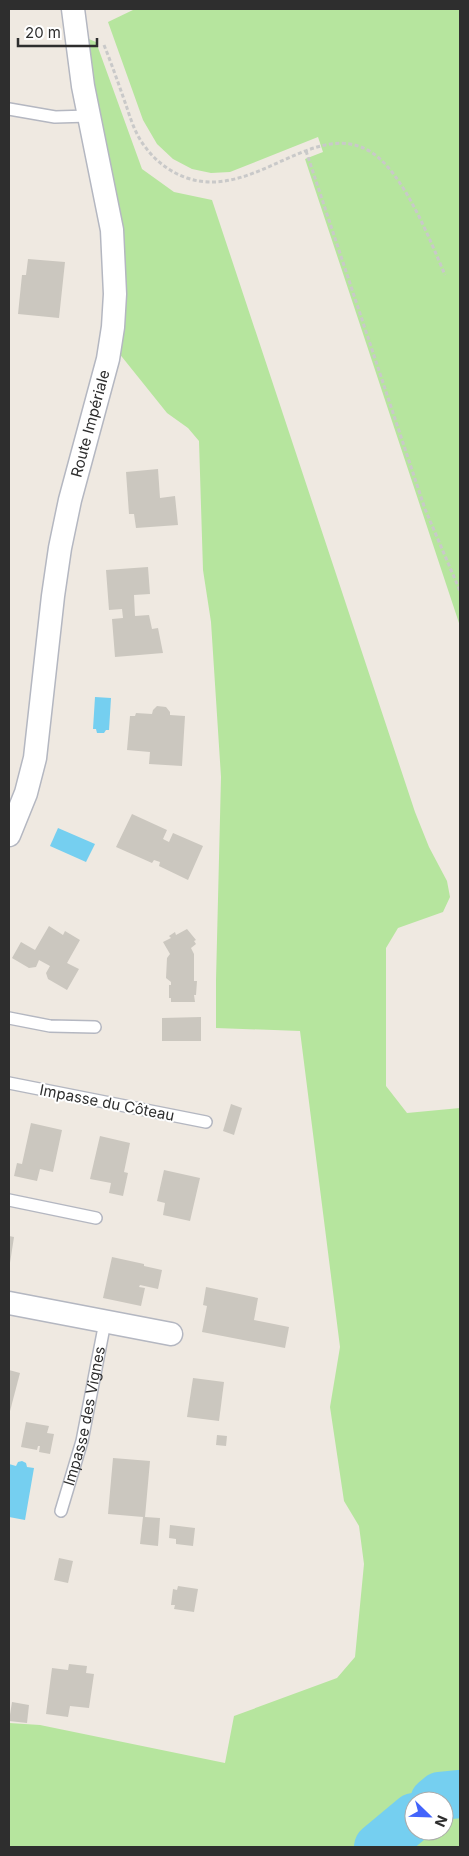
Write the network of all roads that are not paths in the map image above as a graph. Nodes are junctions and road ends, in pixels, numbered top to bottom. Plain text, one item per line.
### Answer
1 (73, 9) edge
2 (9, 110) edge
3 (89, 116) junction
4 (9, 835) edge
5 (9, 1018) edge
6 (95, 1027) dead end
7 (9, 1083) edge
8 (206, 1122) dead end
9 (9, 1200) edge
10 (96, 1218) dead end
11 (9, 1303) edge
12 (104, 1322) junction
13 (171, 1334) dead end
14 (61, 1511) dead end

1 - 3 street, Route Impériale
2 - 3 lane
3 - 4 street, Route Impériale
5 - 6 lane
7 - 8 lane, Impasse du Côteau
9 - 10 lane
11 - 12 street
12 - 13 street
12 - 14 lane, Impasse des Vignes

